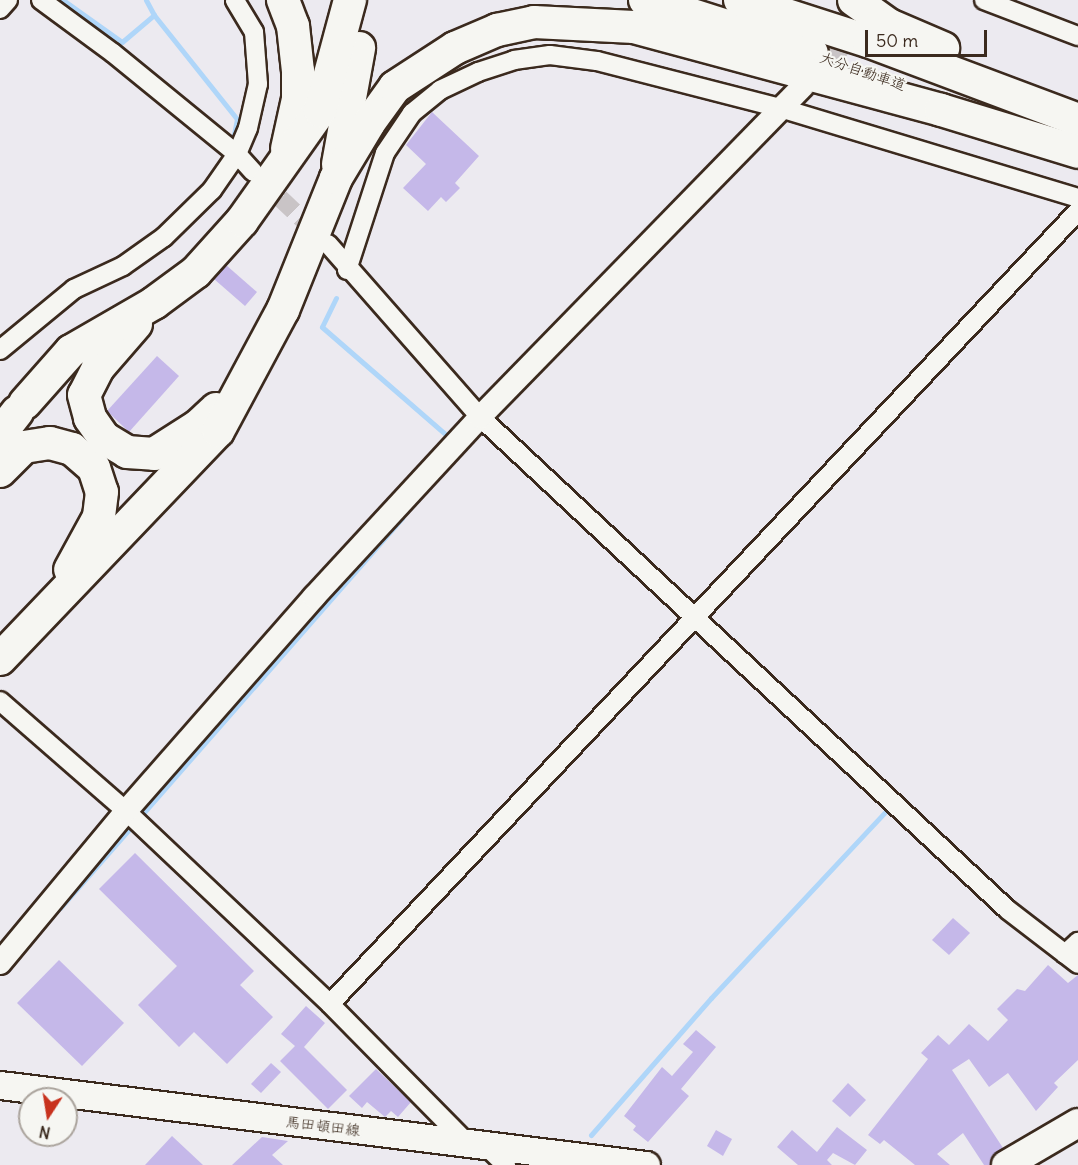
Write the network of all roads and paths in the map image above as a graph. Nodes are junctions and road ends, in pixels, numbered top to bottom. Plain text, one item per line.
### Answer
1 (8, 0) edge
2 (41, 0) edge
3 (235, 0) edge
4 (283, 0) edge
5 (350, 0) edge
6 (370, 0) edge
7 (645, 0) edge
8 (740, 0) edge
9 (854, 0) edge
10 (984, 0) edge
11 (0, 9) edge
12 (1078, 36) edge
13 (803, 86) tunnel mouth
14 (1078, 105) edge
15 (780, 108) junction
16 (1078, 120) edge
17 (1078, 151) edge
18 (237, 154) junction
19 (284, 165) junction
20 (253, 172) tunnel mouth
21 (336, 178) junction
22 (1078, 198) edge
23 (1078, 212) edge
24 (328, 244) tunnel mouth
25 (347, 270) junction
26 (154, 303) junction
27 (0, 350) edge
28 (243, 383) junction
29 (14, 416) edge
30 (480, 417) junction
31 (0, 471) edge
32 (53, 601) junction
33 (693, 616) junction
34 (0, 659) edge
35 (0, 701) edge
36 (126, 811) junction
37 (1074, 953) edge
38 (0, 963) edge
39 (330, 1004) junction
40 (0, 1085) edge
41 (1078, 1123) edge
42 (477, 1145) junction
43 (507, 1165) edge
44 (646, 1165) edge
45 (1005, 1165) edge

1 - 11 street
2 - 18 street
3 - 18 street
4 - 19 highway
5 - 19 highway
6 - 21 highway
7 - 17 highway, 大分自動車道
8 - 16 highway, 大分自動車道
9 - 14 highway
10 - 12 street
13 - 15 street
15 - 22 street
15 - 25 street
15 - 30 street
17 - 21 highway
18 - 20 street
18 - 27 street
19 - 26 highway
21 - 28 highway
23 - 33 street
24 - 25 street
25 - 30 street
26 - 28 highway
26 - 29 highway
28 - 32 highway
30 - 33 street
30 - 36 street
31 - 32 highway
32 - 34 highway
33 - 37 street
33 - 39 street
35 - 36 street
36 - 38 street
36 - 39 street
39 - 42 street
40 - 42 main road, 馬田頓田線
41 - 45 highway
42 - 43 street
42 - 44 main road, 馬田頓田線

